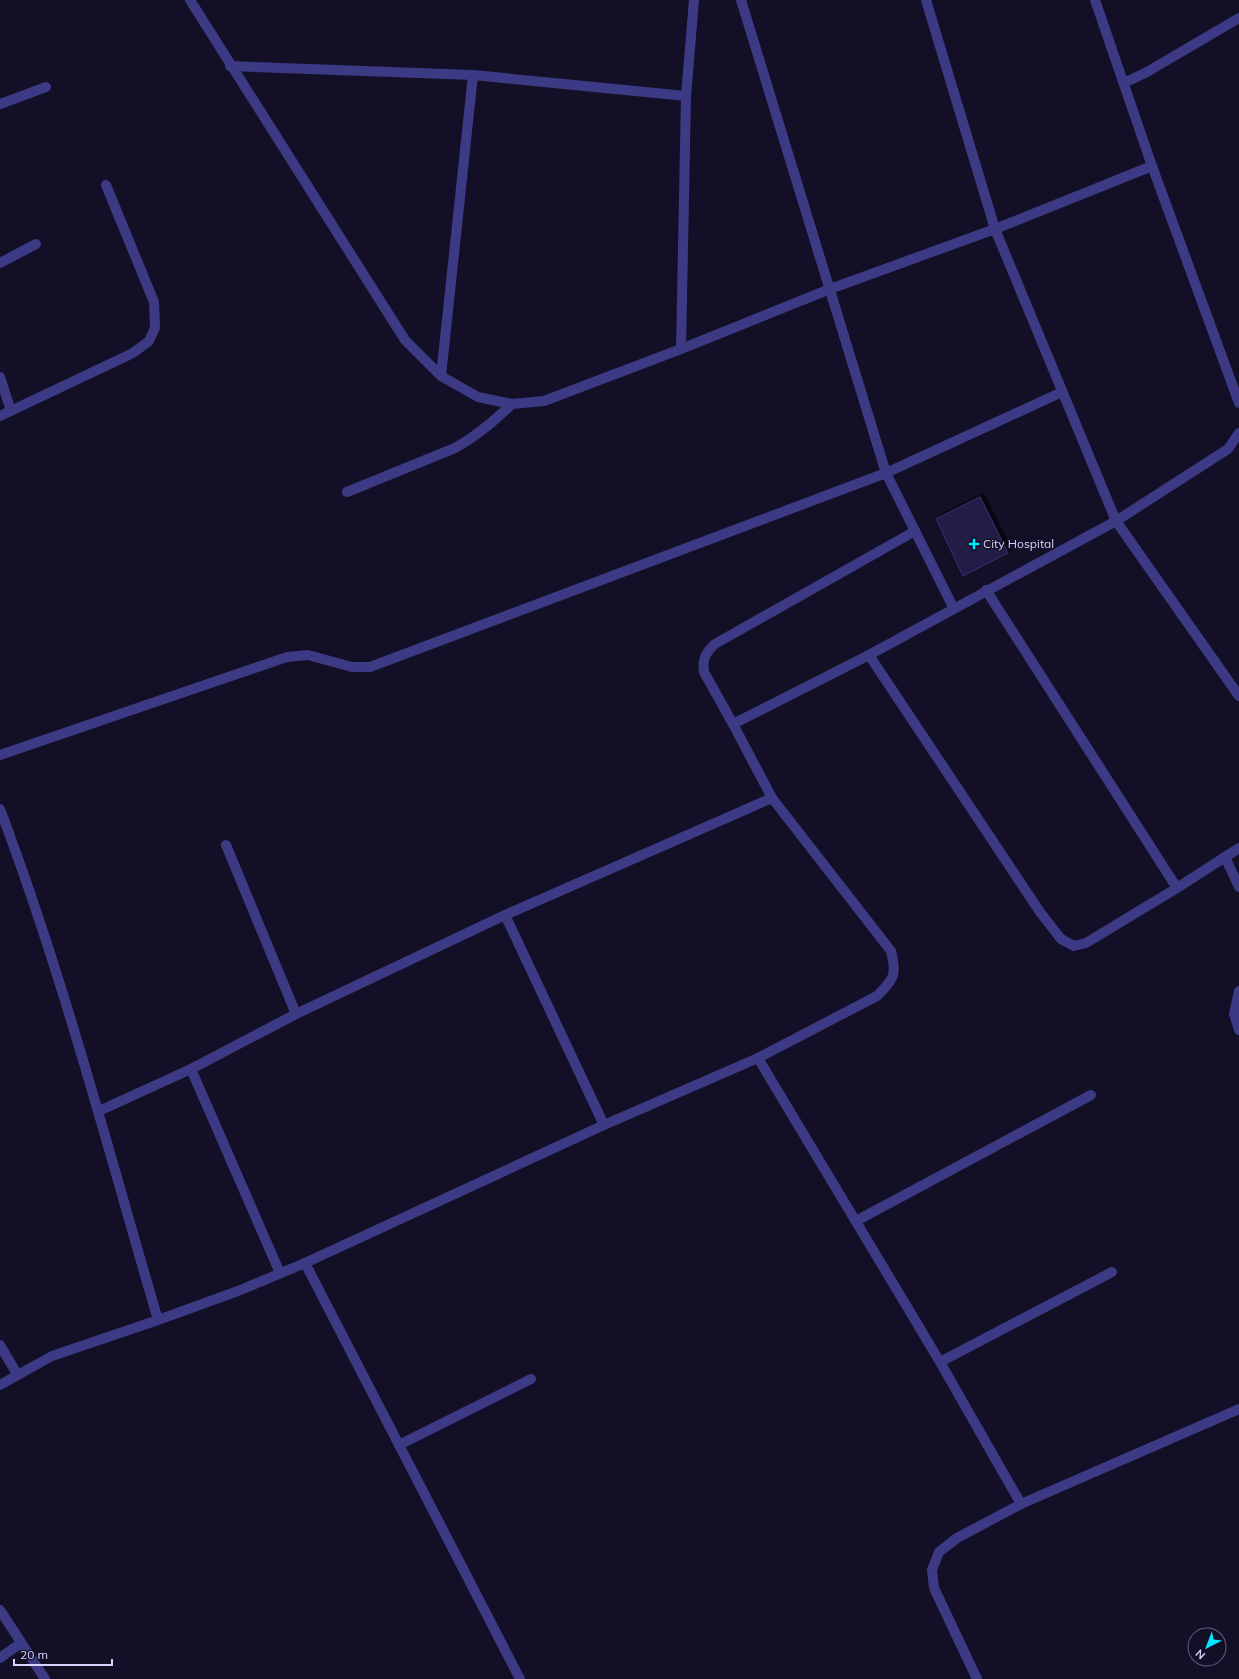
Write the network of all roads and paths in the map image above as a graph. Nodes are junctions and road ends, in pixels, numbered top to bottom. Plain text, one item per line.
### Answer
1 (190, 0) edge
2 (694, 0) edge
3 (741, 0) edge
4 (926, 0) edge
5 (1095, 0) edge
6 (1239, 18) edge
7 (230, 66) junction
8 (473, 75) junction
9 (1124, 83) junction
10 (46, 87) dead end
11 (686, 96) junction
12 (0, 104) edge
13 (1152, 166) junction
14 (106, 185) dead end
15 (995, 229) junction
16 (36, 244) dead end
17 (0, 263) edge
18 (830, 289) junction
19 (681, 349) junction
20 (441, 376) junction
21 (0, 377) edge
22 (1062, 392) junction
23 (1239, 403) edge
24 (512, 404) junction
25 (11, 410) junction
26 (0, 416) edge
27 (1239, 433) edge
28 (886, 472) junction
29 (347, 492) dead end
30 (1116, 521) junction
31 (915, 531) junction
32 (986, 590) junction
33 (954, 609) junction
34 (869, 655) junction
35 (1239, 696) edge
36 (732, 724) junction
37 (0, 755) edge
38 (772, 798) junction
39 (0, 809) edge
40 (226, 845) dead end
41 (1239, 848) edge
42 (1225, 858) junction
43 (1239, 887) edge
44 (1177, 888) junction
45 (505, 915) junction
46 (1239, 991) edge
47 (296, 1014) junction
48 (1239, 1030) edge
49 (758, 1058) junction
50 (190, 1069) junction
51 (1092, 1095) dead end
52 (99, 1111) junction
53 (604, 1125) junction
54 (856, 1221) junction
55 (305, 1263) junction
56 (1112, 1272) dead end
57 (280, 1273) junction
58 (158, 1320) junction
59 (0, 1345) edge
60 (940, 1362) junction
61 (17, 1374) junction
62 (531, 1379) dead end
63 (0, 1385) edge
64 (1239, 1409) edge
65 (399, 1445) junction
66 (1021, 1504) junction
67 (0, 1610) edge
68 (21, 1643) junction
69 (0, 1658) edge
70 (45, 1679) edge
71 (520, 1679) edge
72 (977, 1679) edge

1 - 7 street
2 - 11 street
3 - 18 street
4 - 15 street
5 - 9 street
6 - 9 street
7 - 8 street
7 - 20 street
8 - 11 street
8 - 20 street
9 - 13 street
10 - 12 street
11 - 19 street
13 - 15 street
13 - 23 street
14 - 25 street
15 - 18 street
15 - 22 street
16 - 17 street
18 - 19 street
18 - 28 street
19 - 24 street
20 - 24 street
21 - 25 street
22 - 28 street
22 - 30 street
24 - 29 street
25 - 26 street
27 - 30 street
28 - 31 street
28 - 37 street
30 - 32 street
30 - 35 street
31 - 33 street
31 - 36 street
32 - 33 street
32 - 44 street
33 - 34 street
34 - 36 street
34 - 44 street
36 - 38 street
38 - 45 street
38 - 49 street
39 - 52 street
40 - 47 street
41 - 42 street
42 - 43 street
42 - 44 street
45 - 47 street
45 - 53 street
46 - 48 street
47 - 50 street
49 - 53 street
49 - 54 street
50 - 52 street
50 - 57 street
51 - 54 street
52 - 58 street
53 - 55 street
54 - 60 street
55 - 57 street
55 - 65 street
56 - 60 street
57 - 58 street
58 - 61 street
59 - 61 street
60 - 66 street
61 - 63 street
62 - 65 street
64 - 66 street
65 - 71 street
66 - 72 street
67 - 68 street
68 - 69 street
68 - 70 street

